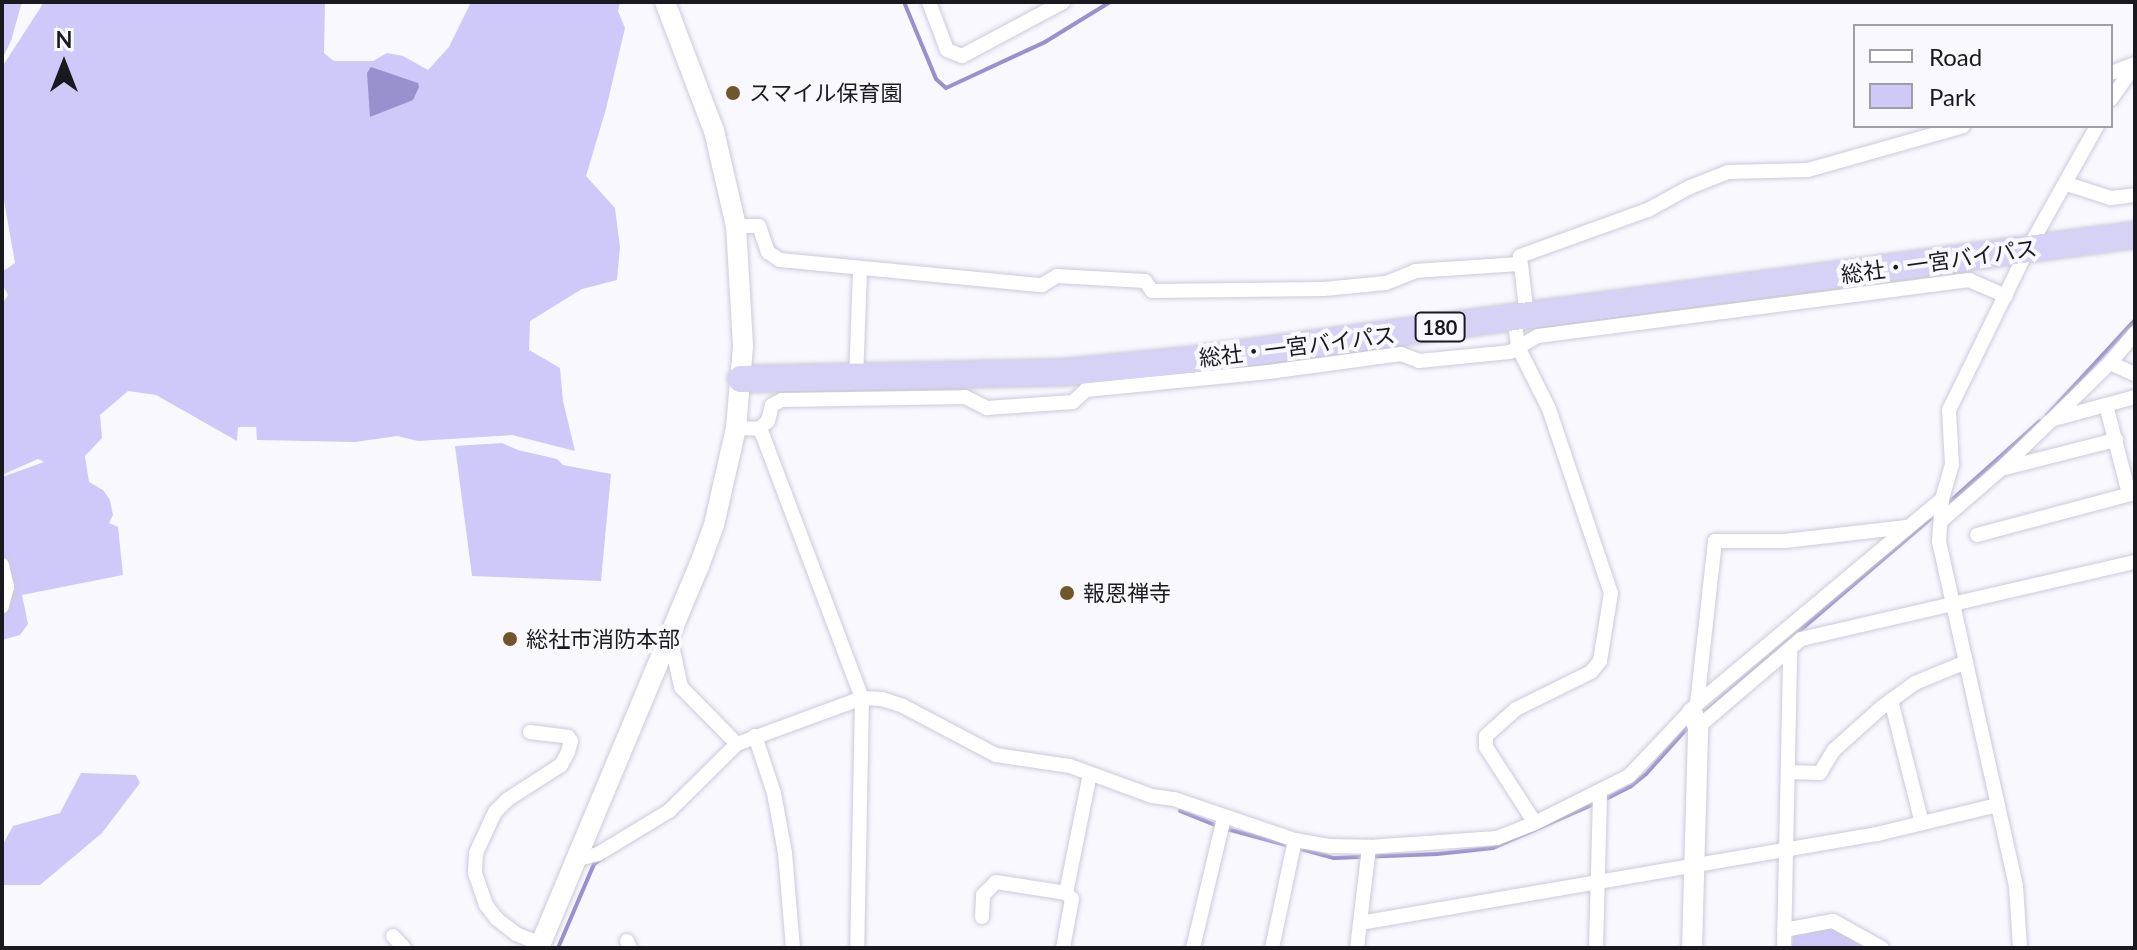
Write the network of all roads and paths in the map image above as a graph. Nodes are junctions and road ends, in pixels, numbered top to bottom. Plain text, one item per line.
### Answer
1 (665, 2) edge
2 (929, 2) edge
3 (1063, 2) edge
4 (2135, 65) edge
5 (2113, 72) edge
6 (2113, 96) edge
7 (1956, 128) edge
8 (2096, 128) edge
9 (2067, 184) junction
10 (2135, 195) edge
11 (736, 226) junction
12 (2135, 235) edge
13 (2028, 249) junction
14 (1519, 264) junction
15 (860, 269) junction
16 (2006, 296) junction
17 (1520, 316) junction
18 (2135, 333) edge
19 (1518, 347) junction
20 (2110, 363) junction
21 (2135, 374) edge
22 (741, 379) junction
23 (856, 388) junction
24 (2135, 397) edge
25 (2106, 405) junction
26 (2051, 420) junction
27 (736, 428) junction
28 (759, 429) junction
29 (2116, 440) junction
30 (2001, 469) junction
31 (2132, 494) edge
32 (1942, 510) junction
33 (1907, 527) junction
34 (1977, 535) dead end
35 (2135, 562) edge
36 (2, 565) edge
37 (1953, 605) junction
38 (2, 606) edge
39 (670, 635) junction
40 (1790, 650) junction
41 (1966, 662) junction
42 (862, 698) junction
43 (1891, 700) junction
44 (1696, 717) junction
45 (530, 732) dead end
46 (756, 740) junction
47 (737, 744) junction
48 (1789, 772) junction
49 (1090, 774) junction
50 (1600, 798) junction
51 (1998, 805) junction
52 (1535, 823) junction
53 (1922, 823) junction
54 (1223, 825) junction
55 (1294, 845) junction
56 (1788, 848) junction
57 (1368, 855) junction
58 (578, 859) junction
59 (1693, 865) junction
60 (1598, 881) junction
61 (1066, 893) junction
62 (982, 917) dead end
63 (1360, 923) junction
64 (1784, 930) junction
65 (393, 936) dead end
66 (540, 946) edge
67 (404, 948) edge
68 (793, 948) edge
69 (857, 948) edge
70 (1063, 948) edge
71 (1193, 948) edge
72 (1272, 948) edge
73 (1357, 948) edge
74 (1596, 948) edge
75 (1692, 948) edge
76 (1784, 948) edge
77 (1882, 948) edge
78 (2020, 948) edge

1 - 11 street
2 - 3 street
4 - 5 street
4 - 6 street
7 - 14 street
8 - 9 street
9 - 10 street
9 - 13 street
11 - 15 street
11 - 22 street
12 - 13 highway, 総社・一宮バイパス / 180
13 - 16 street
13 - 17 highway, 総社・一宮バイパス / 180
14 - 15 street
14 - 17 street
15 - 23 street
16 - 19 street
16 - 32 street
17 - 19 street
17 - 23 highway, 総社・一宮バイパス / 180
18 - 20 street
19 - 23 street
19 - 52 street
20 - 21 street
20 - 26 street
22 - 23 highway, 総社・一宮バイパス / 180
22 - 27 street
23 - 28 street
24 - 25 street
25 - 26 street
25 - 29 street
26 - 30 street
27 - 28 street
27 - 39 street
28 - 42 street
29 - 30 street
29 - 31 street
30 - 32 street
31 - 34 street
32 - 33 street
32 - 37 street
33 - 44 street
33 - 44 street
35 - 37 street
36 - 38 street
37 - 40 street
37 - 41 street
39 - 47 street
39 - 58 street
40 - 44 street
40 - 48 street
41 - 43 street
41 - 51 street
42 - 46 street
42 - 49 street
42 - 69 street
43 - 48 street
43 - 53 street
44 - 50 street
44 - 59 street
45 - 66 street
46 - 47 street
46 - 68 street
47 - 58 street
48 - 56 street
49 - 54 street
49 - 61 street
50 - 52 street
50 - 60 street
51 - 53 street
51 - 78 street
52 - 57 street
53 - 56 street
54 - 55 street
54 - 71 street
55 - 57 street
55 - 72 street
56 - 59 street
56 - 64 street
57 - 63 street
58 - 66 street
59 - 60 street
59 - 75 street
60 - 63 street
60 - 74 street
61 - 62 street
61 - 70 street
63 - 73 street
64 - 76 street
64 - 77 street
65 - 67 street

